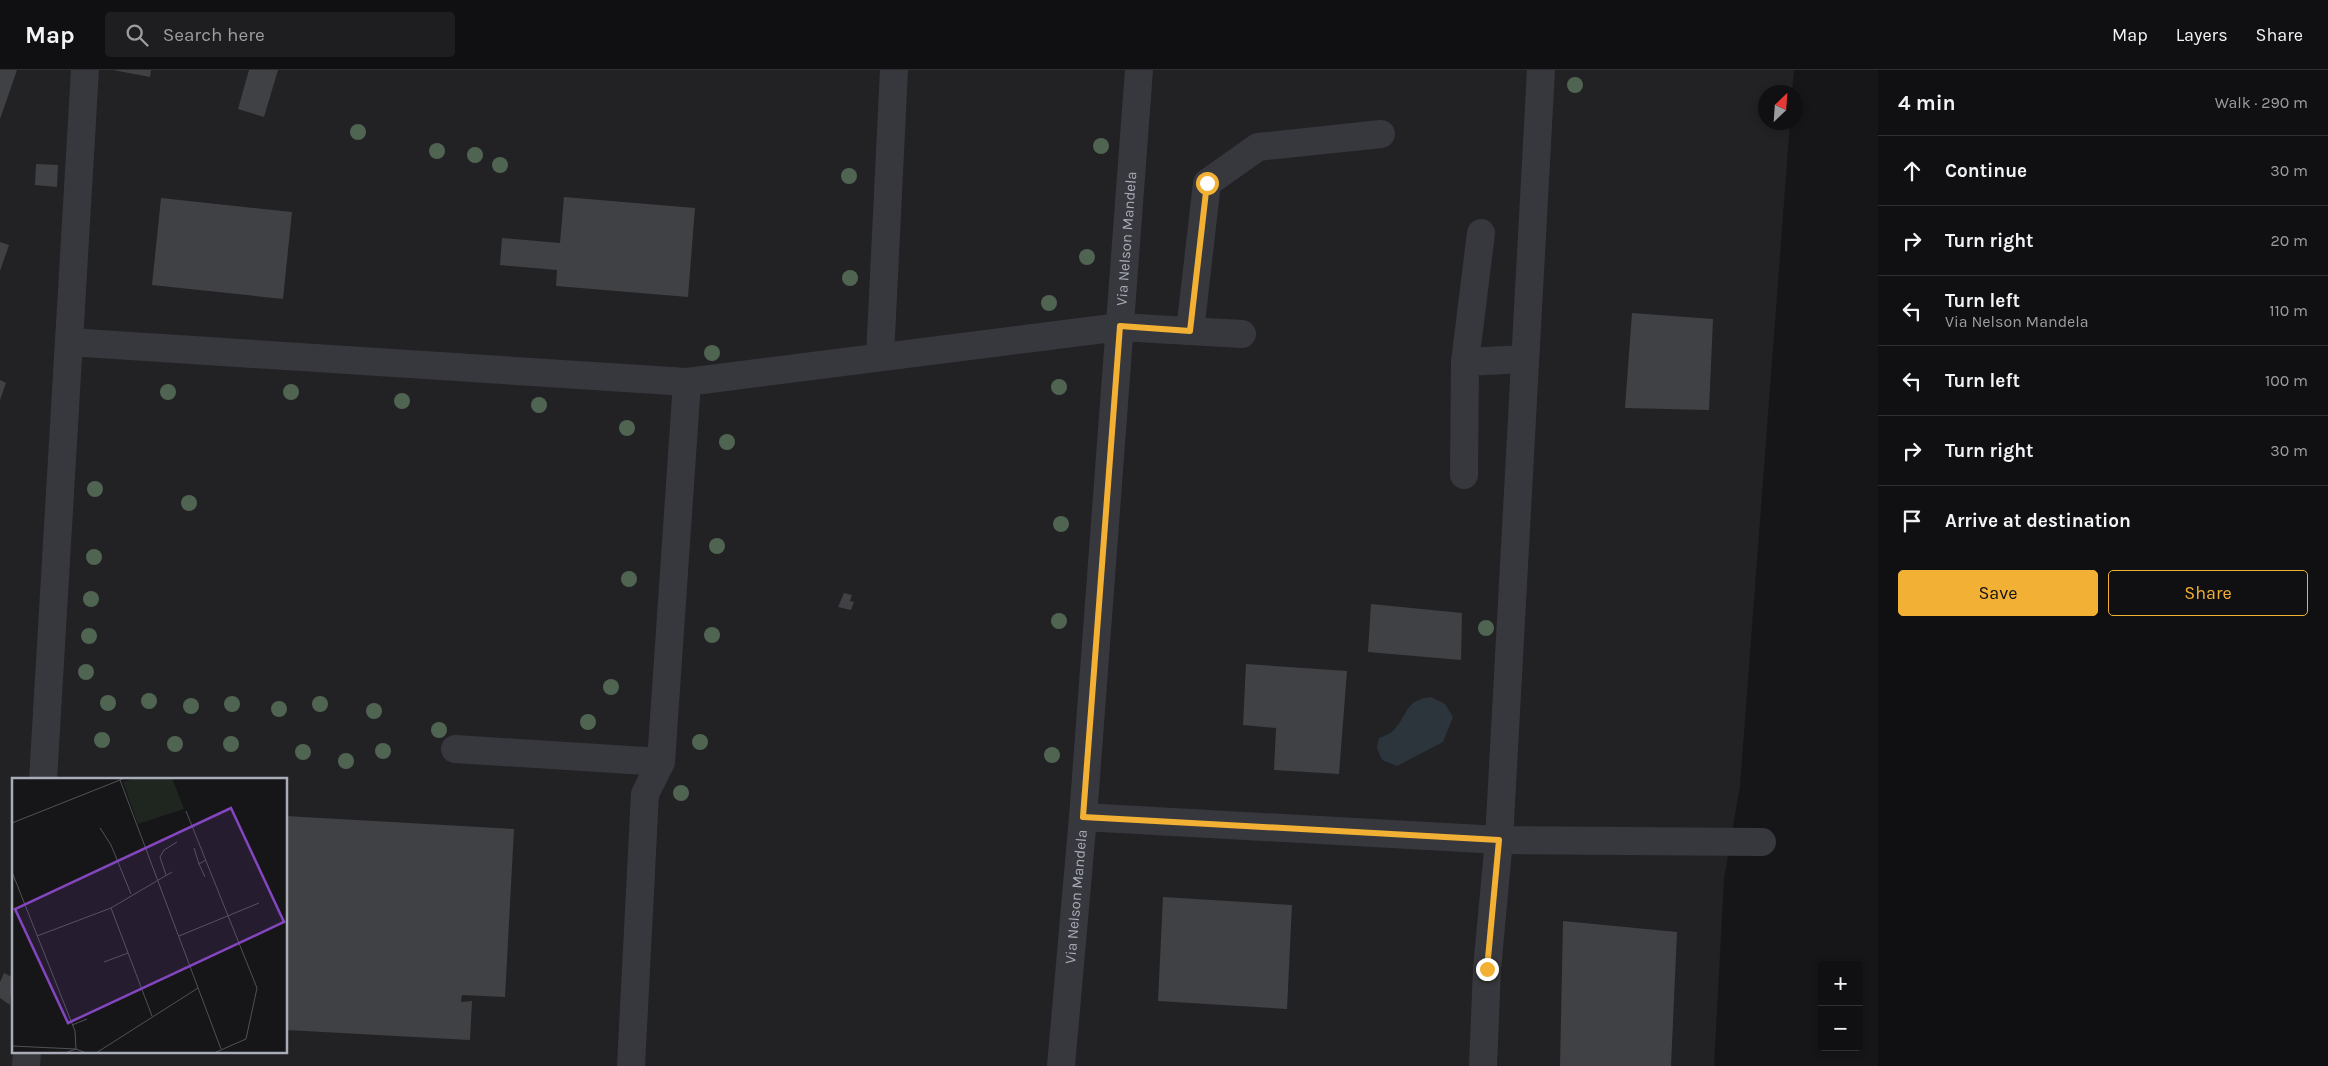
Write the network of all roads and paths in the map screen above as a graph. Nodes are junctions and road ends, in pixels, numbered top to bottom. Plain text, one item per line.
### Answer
1 (85, 70) edge
2 (894, 70) edge
3 (1139, 70) edge
4 (1541, 70) edge
5 (1381, 134) dead end
6 (1481, 233) dead end
7 (1120, 326) junction
8 (1190, 331) junction
9 (1242, 334) dead end
10 (69, 342) junction
11 (880, 357) junction
12 (1525, 359) junction
13 (1465, 362) junction
14 (687, 382) junction
15 (1464, 475) dead end
16 (454, 749) dead end
17 (661, 762) junction
18 (43, 778) edge
19 (1083, 817) junction
20 (1499, 840) junction
21 (1762, 842) dead end
22 (631, 1066) edge
23 (1061, 1066) edge
24 (1483, 1066) edge

1 - 10 street
2 - 11 street
3 - 7 street, Via Nelson Mandela
4 - 12 street
5 - 8 street
6 - 13 street
7 - 8 street
7 - 11 street
7 - 19 street, Via Nelson Mandela
8 - 9 street
10 - 14 street
10 - 18 street
11 - 14 street
12 - 13 street
12 - 20 street
13 - 15 street
14 - 17 street
16 - 17 street
17 - 22 street
19 - 20 street
19 - 23 street, Via Nelson Mandela
20 - 21 street
20 - 24 street

